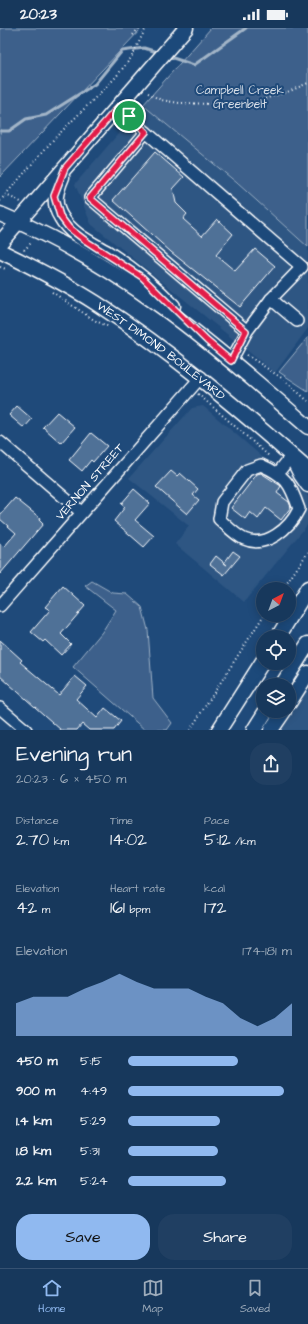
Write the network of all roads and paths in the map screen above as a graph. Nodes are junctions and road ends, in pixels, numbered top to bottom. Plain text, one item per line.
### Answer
1 (139, 28) edge
2 (146, 28) edge
3 (184, 30) edge
4 (133, 35) dead end
5 (308, 83) edge
6 (144, 87) junction
7 (118, 107) junction
8 (146, 132) junction
9 (65, 168) junction
10 (0, 202) edge
11 (0, 214) edge
12 (18, 222) junction
13 (40, 232) junction
14 (0, 243) edge
15 (0, 251) edge
16 (14, 264) junction
17 (0, 267) edge
18 (51, 292) dead end
19 (271, 299) junction
20 (297, 320) dead end
21 (115, 330) dead end
22 (246, 331) junction
23 (207, 341) junction
24 (238, 348) junction
25 (231, 361) junction
26 (196, 383) junction
27 (308, 401) edge
28 (308, 427) edge
29 (0, 442) edge
30 (292, 455) junction
31 (280, 470) junction
32 (308, 470) edge
33 (308, 484) edge
34 (81, 512) junction
35 (308, 552) edge
36 (288, 582) edge
37 (308, 588) edge
38 (0, 606) edge
39 (259, 622) edge
40 (282, 630) edge
41 (308, 644) edge
42 (257, 670) edge
43 (308, 673) edge
44 (286, 678) edge
45 (296, 692) edge
46 (0, 708) edge
47 (262, 718) edge
48 (279, 718) edge
49 (26, 730) edge
50 (190, 730) edge
51 (219, 730) edge
52 (254, 730) edge
53 (270, 730) edge

1 - 4 path
2 - 10 path
3 - 6 main road
5 - 6 path
6 - 7 main road
7 - 8 street
7 - 9 main road
8 - 19 street
8 - 22 street
9 - 12 main road
9 - 23 main road
11 - 12 main road
12 - 13 main road
12 - 14 main road
13 - 16 path
13 - 23 main road
15 - 16 main road, WEST DIMOND BOULEVARD
16 - 17 path
16 - 26 main road, WEST DIMOND BOULEVARD
18 - 21 path
19 - 20 street
19 - 22 street
22 - 24 street
23 - 25 main road
24 - 25 street
24 - 27 path
25 - 28 main road
26 - 30 main road, WEST DIMOND BOULEVARD
26 - 31 path
26 - 34 street, VERNON STREET
29 - 34 street
30 - 31 street
30 - 32 main road, WEST DIMOND BOULEVARD
30 - 33 main road
31 - 31 street
34 - 38 street, VERNON STREET
35 - 36 path
37 - 40 main road
39 - 50 path
41 - 44 main road
42 - 51 main road
43 - 45 main road
46 - 49 street
47 - 52 main road
48 - 53 main road

